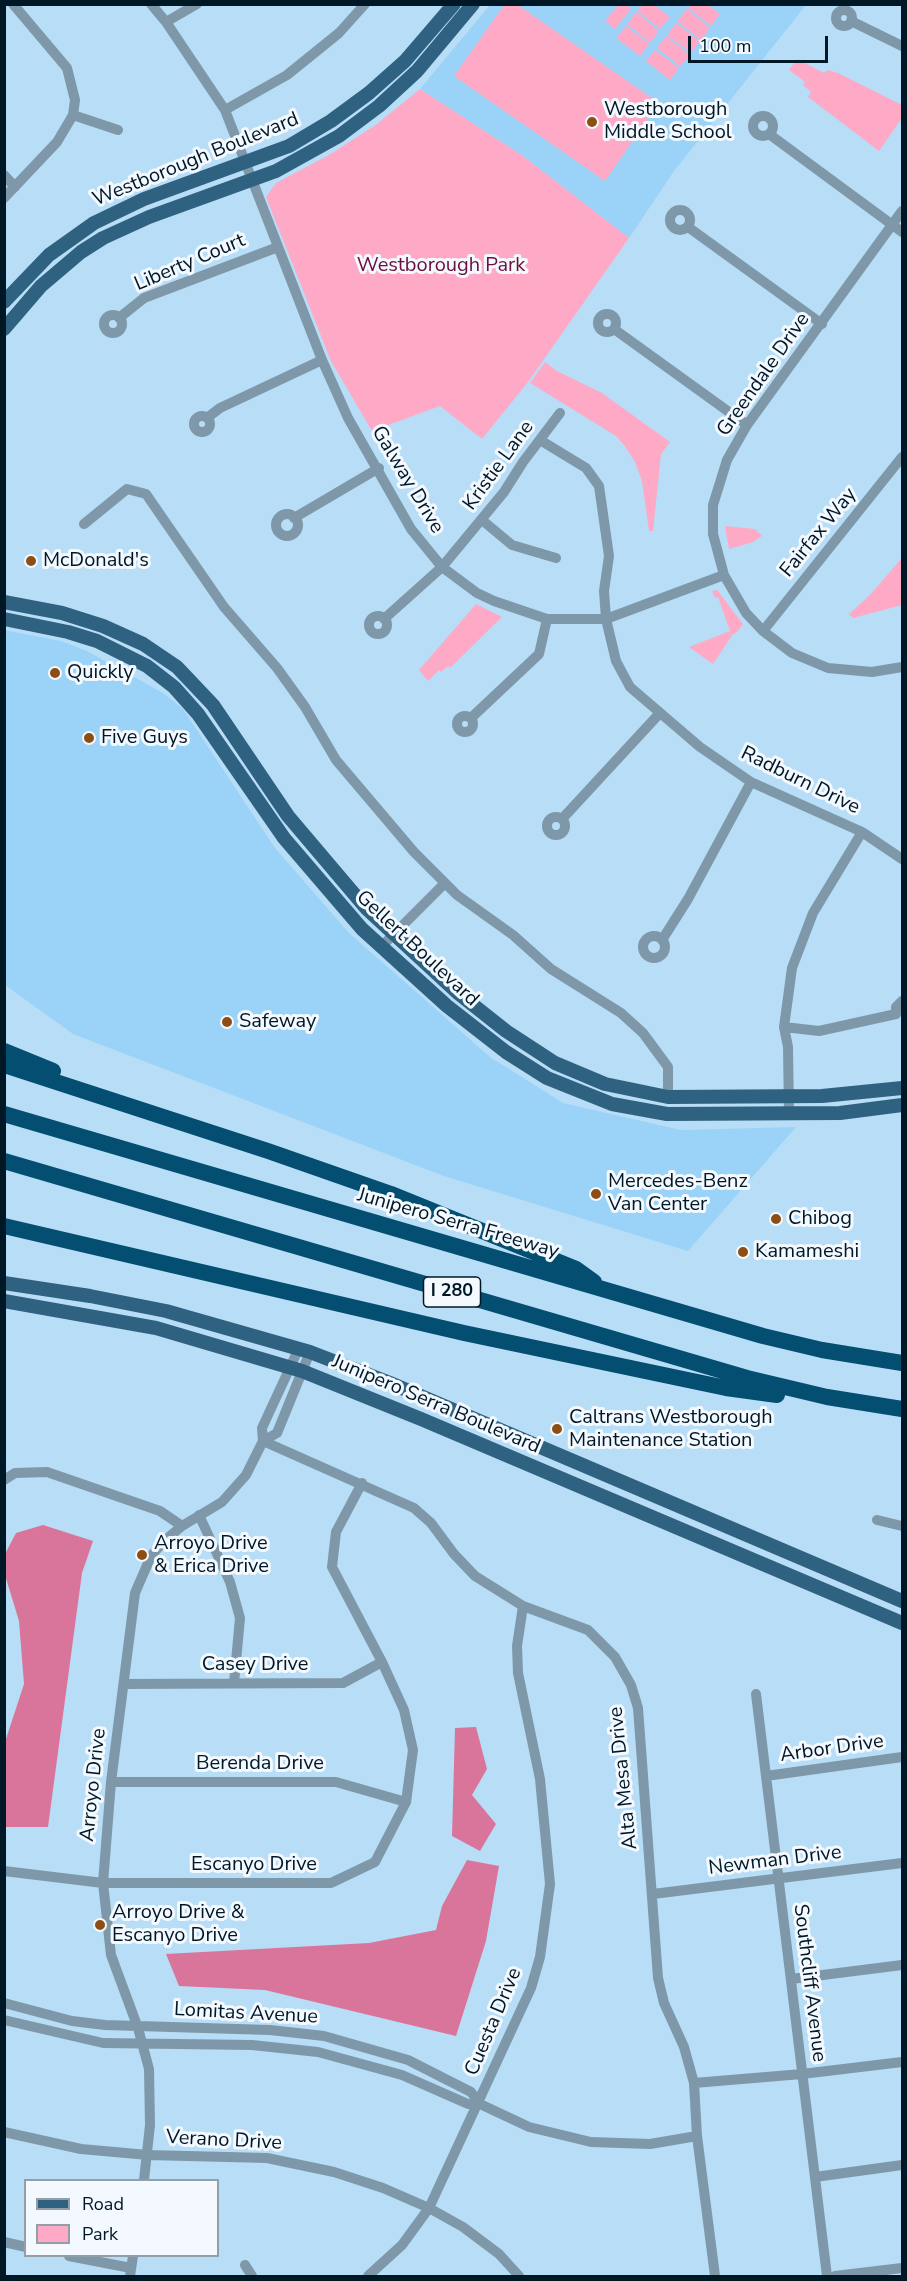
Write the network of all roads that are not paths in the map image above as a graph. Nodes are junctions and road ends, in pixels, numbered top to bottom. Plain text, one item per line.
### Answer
1 (13, 4) edge
2 (151, 4) edge
3 (197, 4) edge
4 (365, 4) edge
5 (454, 4) edge
6 (473, 4) edge
7 (851, 21) dead end
8 (166, 22) junction
9 (903, 46) edge
10 (225, 110) junction
11 (73, 115) junction
12 (118, 130) dead end
13 (769, 134) dead end
14 (246, 163) junction
15 (4, 175) edge
16 (252, 181) junction
17 (15, 188) junction
18 (4, 198) edge
19 (903, 212) edge
20 (893, 225) junction
21 (688, 227) dead end
22 (903, 232) edge
23 (278, 247) junction
24 (4, 302) edge
25 (119, 318) dead end
26 (822, 324) junction
27 (614, 329) dead end
28 (4, 330) edge
29 (322, 360) junction
30 (560, 413) dead end
31 (207, 418) dead end
32 (747, 425) junction
33 (540, 440) junction
34 (903, 457) edge
35 (379, 468) junction
36 (294, 518) dead end
37 (482, 520) junction
38 (84, 524) dead end
39 (556, 558) dead end
40 (442, 567) junction
41 (723, 575) junction
42 (4, 602) edge
43 (4, 619) edge
44 (384, 619) dead end
45 (547, 619) junction
46 (606, 619) junction
47 (763, 631) junction
48 (903, 667) edge
49 (659, 714) junction
50 (471, 718) dead end
51 (751, 782) junction
52 (562, 819) dead end
53 (862, 832) junction
54 (903, 859) edge
55 (445, 883) junction
56 (394, 935) junction
57 (662, 940) dead end
58 (381, 947) junction
59 (903, 1000) edge
60 (899, 1016) edge
61 (784, 1027) junction
62 (4, 1051) edge
63 (4, 1065) edge
64 (903, 1088) edge
65 (84, 1090) junction
66 (789, 1096) junction
67 (668, 1097) junction
68 (903, 1105) edge
69 (789, 1113) junction
70 (4, 1114) edge
71 (4, 1161) edge
72 (4, 1168) edge
73 (45, 1172) junction
74 (8, 1227) edge
75 (4, 1283) edge
76 (602, 1289) junction
77 (4, 1301) edge
78 (304, 1350) junction
79 (903, 1363) edge
80 (297, 1369) junction
81 (903, 1409) edge
82 (263, 1441) junction
83 (4, 1480) edge
84 (362, 1483) junction
85 (199, 1515) junction
86 (877, 1520) dead end
87 (182, 1526) junction
88 (903, 1526) edge
89 (903, 1601) edge
90 (523, 1606) junction
91 (903, 1623) edge
92 (382, 1662) junction
93 (234, 1683) junction
94 (124, 1684) junction
95 (756, 1694) dead end
96 (903, 1757) edge
97 (766, 1776) junction
98 (111, 1782) junction
99 (406, 1802) junction
100 (903, 1863) edge
101 (4, 1870) edge
102 (778, 1879) junction
103 (104, 1883) junction
104 (653, 1894) junction
105 (903, 1965) edge
106 (790, 1979) junction
107 (4, 2003) edge
108 (4, 2020) edge
109 (138, 2028) junction
110 (142, 2044) junction
111 (903, 2062) edge
112 (802, 2074) junction
113 (694, 2083) junction
114 (480, 2104) junction
115 (4, 2132) edge
116 (697, 2136) junction
117 (148, 2155) junction
118 (903, 2165) edge
119 (815, 2177) junction
120 (144, 2179) edge
121 (429, 2208) junction
122 (4, 2242) edge
123 (24, 2247) edge
124 (73, 2257) edge
125 (133, 2257) edge
126 (245, 2265) dead end
127 (903, 2268) edge
128 (131, 2272) edge
129 (252, 2277) edge
130 (368, 2277) edge
131 (519, 2277) edge
132 (716, 2277) edge
133 (827, 2277) edge
134 (835, 2277) edge

1 - 11 street
2 - 8 street, Galway Drive
3 - 8 street
4 - 10 street
5 - 14 main road, Westborough Boulevard
6 - 16 main road, Westborough Boulevard
7 - 9 street
8 - 10 street, Galway Drive
10 - 14 street, Galway Drive
11 - 12 street
11 - 17 street
13 - 20 street
14 - 16 street, Galway Drive
14 - 24 main road, Westborough Boulevard
15 - 17 street
16 - 23 street, Galway Drive
16 - 28 main road, Westborough Boulevard
17 - 18 street
19 - 20 street, Greendale Drive
20 - 22 street
20 - 26 street, Greendale Drive
21 - 26 street
23 - 25 street, Liberty Court
23 - 29 street, Galway Drive
26 - 32 street, Greendale Drive
27 - 32 street
29 - 31 street
29 - 35 street, Galway Drive
30 - 33 street, Kristie Lane
32 - 41 street, Greendale Drive
33 - 37 street, Kristie Lane
33 - 46 street, Radburn Drive
34 - 47 street, Fairfax Way
35 - 36 street
35 - 40 street, Galway Drive
37 - 39 street
37 - 40 street, Kristie Lane
38 - 55 street
40 - 44 street, Kristie Lane
40 - 45 street, Galway Drive
41 - 46 street, Galway Drive
41 - 47 street, Greendale Drive
42 - 56 main road, Gellert Boulevard
43 - 58 main road, Gellert Boulevard
45 - 46 street, Galway Drive
45 - 50 street
46 - 49 street, Radburn Drive
47 - 48 street, Greendale Drive
49 - 51 street, Radburn Drive
49 - 52 street
51 - 53 street, Radburn Drive
51 - 57 street
53 - 54 street, Radburn Drive
53 - 61 street
55 - 56 street
55 - 67 street
56 - 58 street
56 - 67 main road, Gellert Boulevard
58 - 69 main road, Gellert Boulevard
59 - 60 street
60 - 61 street
61 - 66 street
62 - 65 highway
63 - 65 highway
64 - 66 main road, Gellert Boulevard
65 - 76 highway
66 - 67 main road, Gellert Boulevard
66 - 69 street
68 - 69 main road, Gellert Boulevard
70 - 76 highway, Junipero Serra Freeway / I 280
71 - 73 highway, I 280
72 - 73 highway
73 - 81 highway, I 280
74 - 81 highway
75 - 78 main road, Junipero Serra Boulevard
76 - 79 highway, Junipero Serra Freeway / I 280
77 - 80 main road, Junipero Serra Boulevard
78 - 80 street, Arroyo Drive
78 - 89 main road, Junipero Serra Boulevard
80 - 82 street, Arroyo Drive
80 - 91 main road, Junipero Serra Boulevard
82 - 84 street, Alta Mesa Drive
82 - 85 street, Arroyo Drive
83 - 87 street
84 - 90 street, Alta Mesa Drive
84 - 92 street, Escanyo Drive
85 - 87 street, Arroyo Drive
85 - 93 street
86 - 88 street
87 - 94 street, Arroyo Drive
90 - 104 street, Alta Mesa Drive
90 - 114 street, Cuesta Drive
92 - 93 street, Casey Drive
92 - 99 street, Escanyo Drive
93 - 94 street, Casey Drive
94 - 98 street, Arroyo Drive
95 - 97 street, Southcliff Avenue
96 - 97 street, Arbor Drive
97 - 102 street, Southcliff Avenue
98 - 99 street, Berenda Drive
98 - 103 street, Arroyo Drive
99 - 103 street, Escanyo Drive
100 - 102 street, Newman Drive
101 - 103 street, Escanyo Drive
102 - 104 street, Newman Drive
102 - 106 street, Southcliff Avenue
103 - 109 street, Arroyo Drive
104 - 113 street, Alta Mesa Drive
105 - 106 street
106 - 112 street, Southcliff Avenue
107 - 109 street, Lomitas Avenue
108 - 110 street, Lomitas Avenue
109 - 110 street, Arroyo Drive
109 - 114 street, Lomitas Avenue
110 - 114 street, Lomitas Avenue
110 - 117 street, Arroyo Drive
111 - 112 street
112 - 113 street
112 - 119 street, Southcliff Avenue
113 - 116 street, Alta Mesa Drive
114 - 116 street, Lomitas Avenue
114 - 121 street, Cuesta Drive
115 - 117 street, Verano Drive
116 - 132 street, Alta Mesa Drive
117 - 120 street, Arroyo Drive
117 - 121 street, Verano Drive
118 - 119 street
119 - 133 street, Southcliff Avenue
121 - 130 street, Cuesta Drive
121 - 131 street, Verano Drive
122 - 123 street
124 - 128 street
125 - 128 street
126 - 129 street
127 - 134 street

